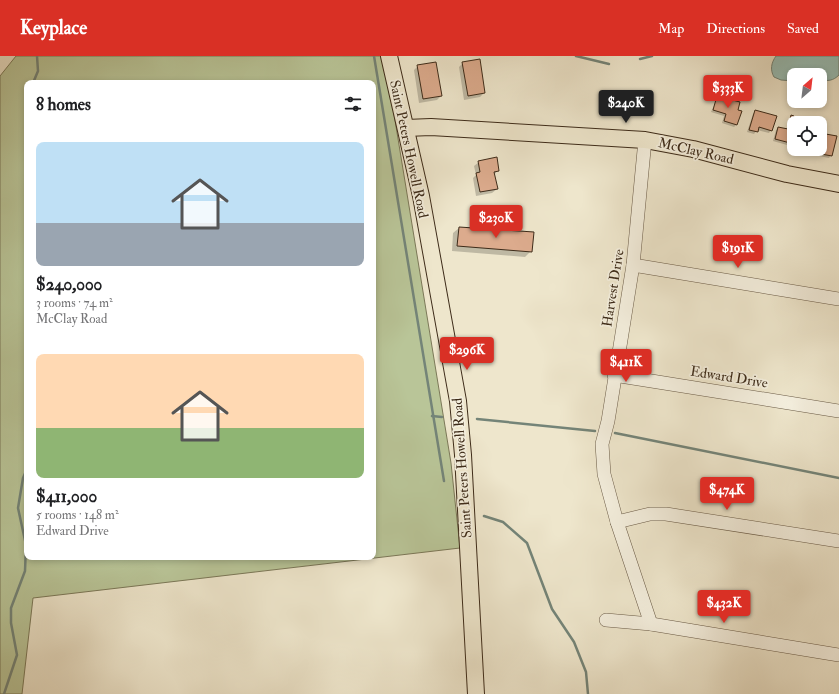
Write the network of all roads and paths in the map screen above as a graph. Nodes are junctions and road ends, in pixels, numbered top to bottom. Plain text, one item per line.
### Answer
1 (389, 56) edge
2 (406, 128) junction
3 (645, 140) junction
4 (839, 184) edge
5 (633, 265) junction
6 (839, 299) edge
7 (614, 375) junction
8 (839, 411) edge
9 (617, 522) junction
10 (839, 541) edge
11 (606, 620) dead end
12 (651, 624) junction
13 (839, 655) edge
14 (476, 694) edge

1 - 2 main road, Saint Peters Howell Road
2 - 3 main road, McClay Road
2 - 14 main road, Saint Peters Howell Road
3 - 4 main road, McClay Road
3 - 5 street, Harvest Drive
5 - 6 street
5 - 7 street, Harvest Drive
7 - 8 street, Edward Drive
7 - 9 street, Harvest Drive
9 - 10 street
9 - 12 street, Harvest Drive
11 - 12 street
12 - 13 street

